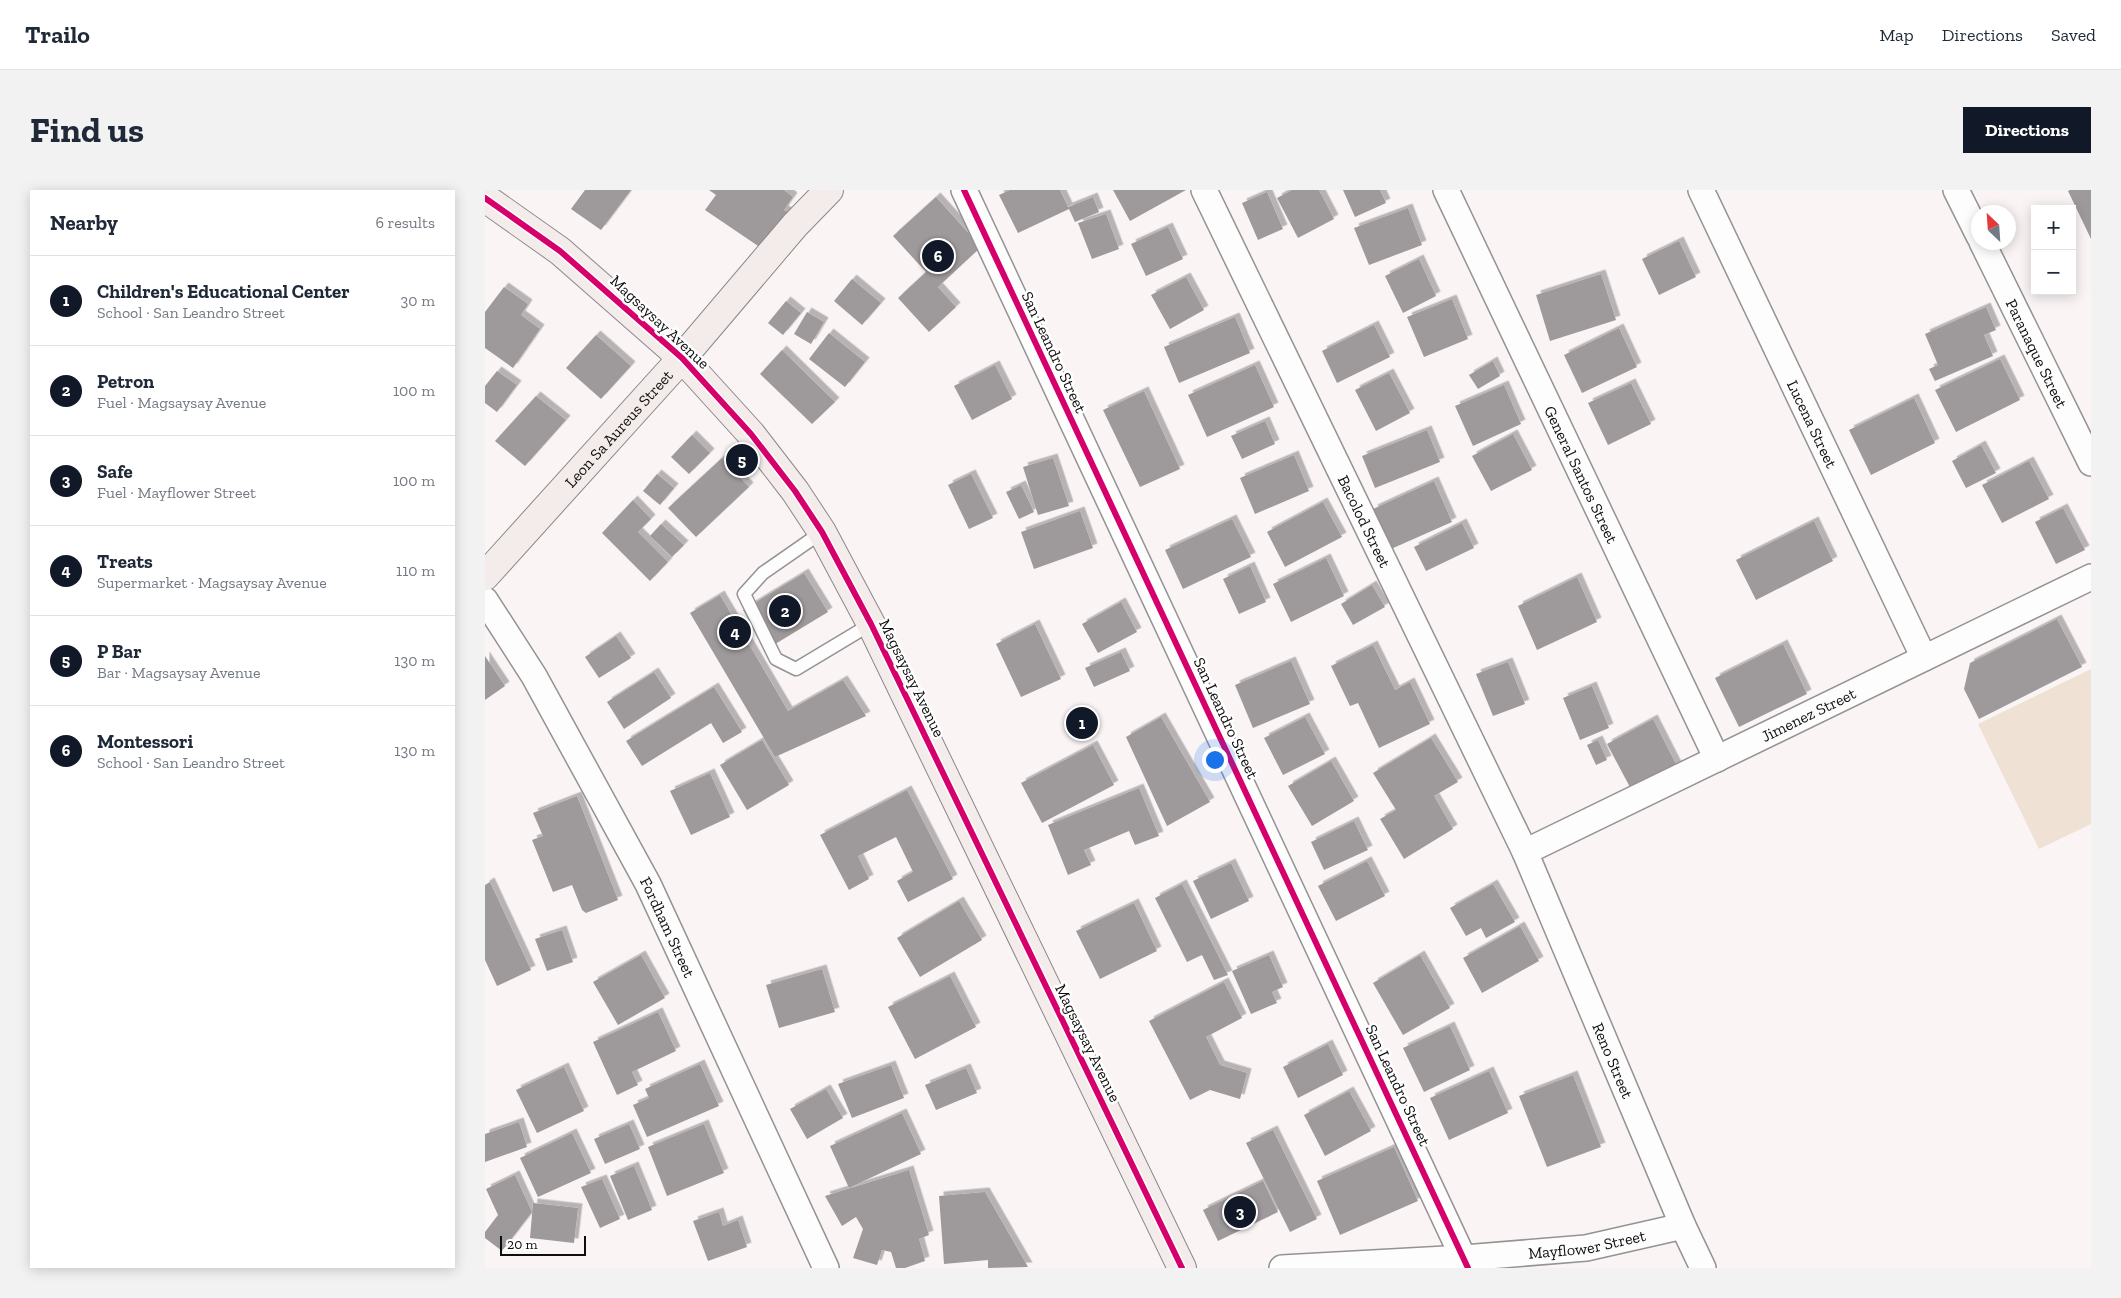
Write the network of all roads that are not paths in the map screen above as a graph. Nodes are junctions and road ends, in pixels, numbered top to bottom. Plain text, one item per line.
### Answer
1 (829, 190) edge
2 (964, 190) edge
3 (1204, 190) edge
4 (1446, 190) edge
5 (1701, 190) edge
6 (1956, 190) edge
7 (485, 198) edge
8 (1971, 220) edge
9 (1986, 250) edge
10 (682, 358) junction
11 (2091, 463) edge
12 (822, 532) junction
13 (485, 576) edge
14 (2091, 577) edge
15 (485, 600) edge
16 (871, 624) junction
17 (1924, 658) junction
18 (1717, 759) junction
19 (1525, 852) junction
20 (1683, 1226) junction
21 (1466, 1263) edge
22 (826, 1268) edge
23 (1182, 1268) edge
24 (1282, 1268) edge
25 (1703, 1268) edge

1 - 10 main road, Leon Sa Aureus Street
2 - 21 street, San Leandro Street
3 - 19 street, Bacolod Street
4 - 18 street, General Santos Street
5 - 17 street, Lucena Street
6 - 8 street
7 - 10 main road, Magsaysay Avenue
9 - 11 street, Paranaque Street
10 - 12 main road, Magsaysay Avenue
10 - 13 main road, Leon Sa Aureus Street
12 - 16 main road, Magsaysay Avenue
12 - 16 lane
14 - 17 street, Jimenez Street
15 - 22 street, Fordham Street
16 - 23 main road, Magsaysay Avenue
17 - 18 street, Jimenez Street
18 - 19 street, Jimenez Street
19 - 20 street, Reno Street
20 - 21 street, Mayflower Street
20 - 25 street, Reno Street
21 - 24 street, Mayflower Street

